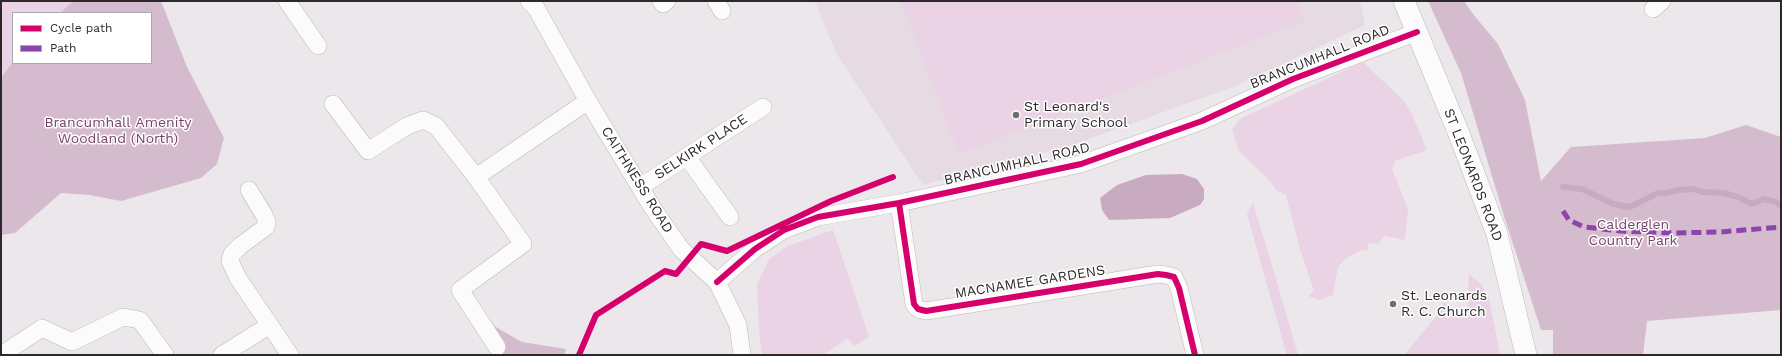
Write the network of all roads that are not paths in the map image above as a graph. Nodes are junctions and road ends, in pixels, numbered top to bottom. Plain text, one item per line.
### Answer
1 (287, 1) edge
2 (661, 1) edge
3 (667, 1) edge
4 (1404, 1) edge
5 (536, 3) edge
6 (1417, 32) junction
7 (318, 46) dead end
8 (588, 101) junction
9 (333, 104) dead end
10 (763, 107) dead end
11 (687, 157) junction
12 (476, 177) junction
13 (640, 187) junction
14 (249, 190) dead end
15 (899, 204) junction
16 (730, 217) dead end
17 (717, 282) junction
18 (270, 325) junction
19 (497, 347) dead end
20 (1, 355) edge
21 (165, 355) edge
22 (222, 355) edge
23 (290, 355) edge
24 (742, 355) edge
25 (1195, 355) edge
26 (1526, 355) edge

1 - 7 street
2 - 3 street
4 - 6 street, ST LEONARDS ROAD
5 - 8 street, CAITHNESS ROAD
6 - 15 street, BRANCUMHALL ROAD
6 - 26 street, ST LEONARDS ROAD
8 - 12 street
8 - 13 street, CAITHNESS ROAD
9 - 12 street
10 - 11 street, SELKIRK PLACE
11 - 13 street, SELKIRK PLACE
11 - 16 street
12 - 19 street
13 - 17 street, CAITHNESS ROAD
14 - 18 street
15 - 17 street, BRANCUMHALL ROAD
15 - 25 street, MACNAMEE GARDENS
17 - 24 street, CAITHNESS ROAD
18 - 22 street
18 - 23 street
20 - 21 street

